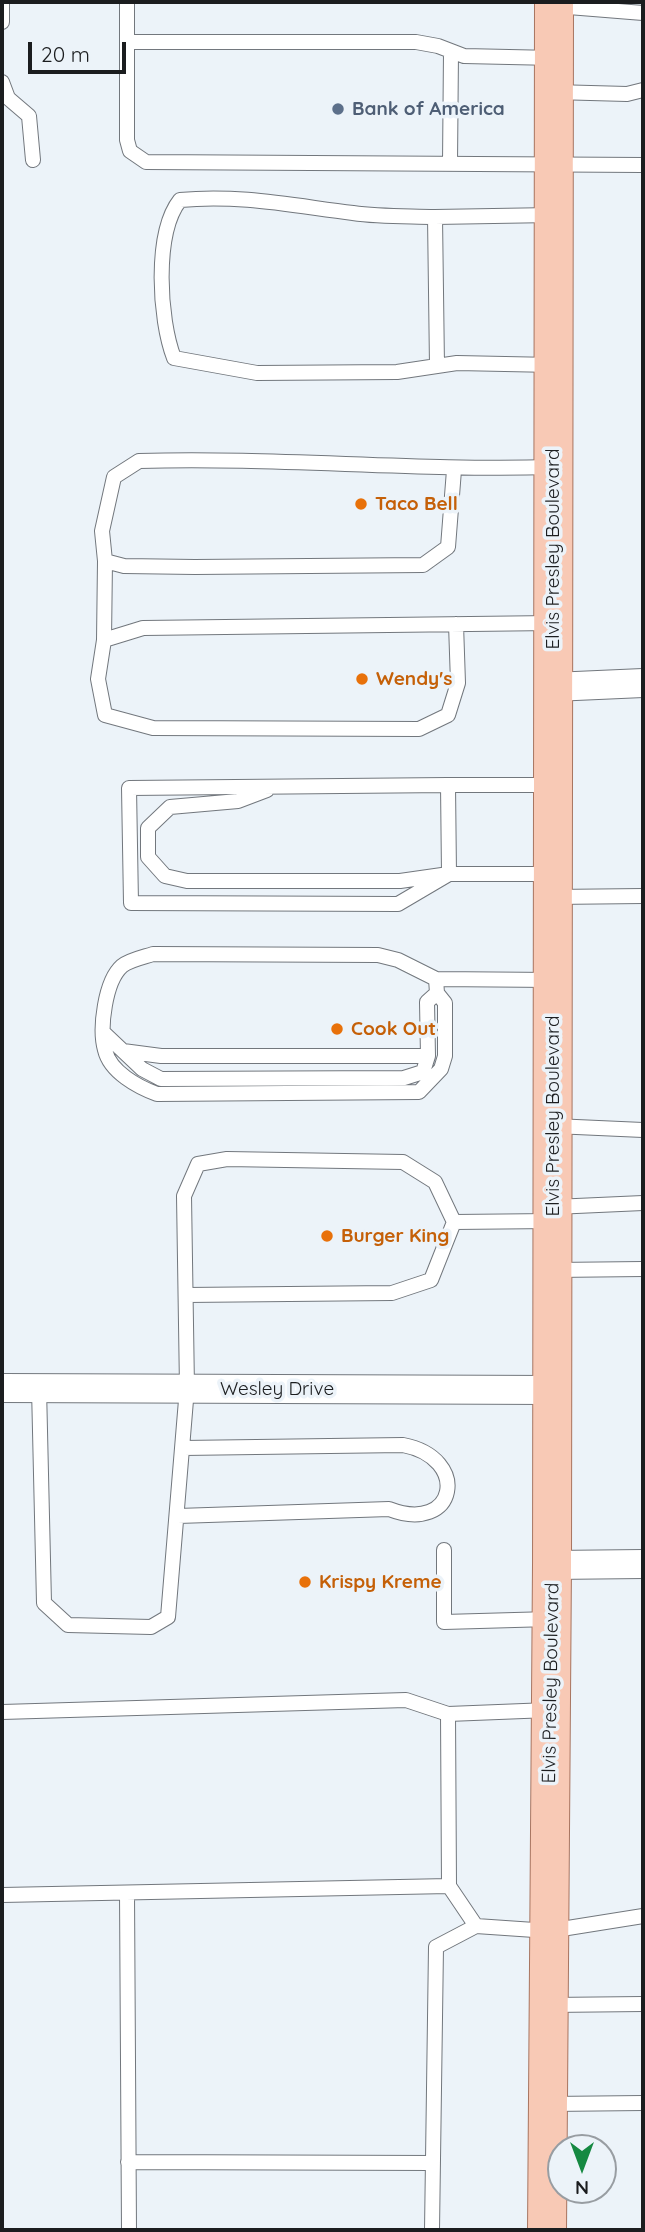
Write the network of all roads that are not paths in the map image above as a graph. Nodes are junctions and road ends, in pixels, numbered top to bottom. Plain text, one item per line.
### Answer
1 (2, 2) edge
2 (127, 2) edge
3 (554, 4) edge
4 (643, 13) edge
5 (2, 22) edge
6 (127, 42) junction
7 (451, 52) junction
8 (554, 75) junction
9 (2, 82) edge
10 (643, 90) edge
11 (33, 160) dead end
12 (450, 163) junction
13 (554, 164) junction
14 (643, 165) edge
15 (554, 215) junction
16 (435, 217) junction
17 (554, 365) junction
18 (436, 366) junction
19 (553, 467) junction
20 (454, 470) junction
21 (105, 561) junction
22 (553, 623) junction
23 (456, 624) junction
24 (104, 640) junction
25 (643, 683) edge
26 (553, 687) junction
27 (448, 785) junction
28 (553, 785) junction
29 (276, 786) junction
30 (449, 874) junction
31 (552, 886) junction
32 (643, 896) edge
33 (553, 980) junction
34 (436, 986) junction
35 (105, 1034) junction
36 (122, 1051) junction
37 (428, 1056) junction
38 (553, 1126) junction
39 (643, 1130) edge
40 (643, 1203) edge
41 (552, 1214) junction
42 (454, 1222) junction
43 (643, 1269) edge
44 (552, 1270) junction
45 (643, 1280) edge
46 (186, 1295) junction
47 (2, 1388) edge
48 (39, 1388) junction
49 (187, 1388) junction
50 (552, 1390) junction
51 (183, 1448) junction
52 (178, 1516) junction
53 (444, 1550) dead end
54 (643, 1564) edge
55 (552, 1565) junction
56 (552, 1619) junction
57 (550, 1710) junction
58 (2, 1712) edge
59 (448, 1714) junction
60 (449, 1886) junction
61 (127, 1893) junction
62 (2, 1895) edge
63 (643, 1916) edge
64 (476, 1926) junction
65 (549, 1931) junction
66 (643, 2004) edge
67 (548, 2005) junction
68 (643, 2103) edge
69 (548, 2104) junction
70 (128, 2162) junction
71 (433, 2163) junction
72 (129, 2230) edge
73 (432, 2230) edge
74 (547, 2230) edge

1 - 5 lane
2 - 6 lane
3 - 4 lane
3 - 8 main road, Elvis Presley Boulevard
6 - 7 lane
6 - 12 lane
7 - 8 lane
7 - 12 lane
8 - 10 lane
8 - 13 main road, Elvis Presley Boulevard
9 - 11 lane
12 - 13 lane
13 - 14 lane
13 - 15 main road, Elvis Presley Boulevard
15 - 16 lane
15 - 17 main road, Elvis Presley Boulevard
16 - 18 lane
16 - 18 lane
17 - 18 lane
17 - 19 main road, Elvis Presley Boulevard
19 - 20 lane
19 - 22 main road, Elvis Presley Boulevard
20 - 21 lane
20 - 21 lane
21 - 24 lane
22 - 23 lane
22 - 26 main road, Elvis Presley Boulevard
23 - 24 lane
23 - 24 lane
25 - 26 street
26 - 28 main road, Elvis Presley Boulevard
27 - 28 lane
27 - 29 lane
27 - 30 lane
28 - 31 main road, Elvis Presley Boulevard
29 - 30 lane
29 - 30 lane
30 - 31 lane
31 - 32 lane
31 - 33 main road, Elvis Presley Boulevard
33 - 34 lane
33 - 38 main road, Elvis Presley Boulevard
34 - 35 lane
34 - 35 lane
34 - 37 lane
35 - 36 lane
36 - 37 lane
36 - 37 lane
38 - 39 lane
38 - 41 main road, Elvis Presley Boulevard
40 - 41 lane
41 - 42 lane
41 - 44 main road, Elvis Presley Boulevard
42 - 46 lane
42 - 46 lane
43 - 44 lane
43 - 45 lane
44 - 50 main road, Elvis Presley Boulevard
46 - 49 lane
47 - 48 street, Wesley Drive
48 - 49 street, Wesley Drive
48 - 52 lane
49 - 50 street, Wesley Drive
49 - 51 lane
50 - 55 main road, Elvis Presley Boulevard
51 - 52 lane
51 - 52 lane
53 - 56 lane
54 - 55 street
55 - 56 main road, Elvis Presley Boulevard
56 - 57 main road, Elvis Presley Boulevard
57 - 59 lane
57 - 65 main road, Elvis Presley Boulevard
58 - 59 lane
59 - 60 lane
60 - 61 lane
60 - 64 lane
61 - 62 lane
61 - 70 lane
63 - 65 lane
64 - 65 lane
64 - 71 lane
65 - 67 main road, Elvis Presley Boulevard
66 - 67 lane
67 - 69 main road, Elvis Presley Boulevard
68 - 69 lane
69 - 74 main road, Elvis Presley Boulevard
70 - 71 lane
70 - 72 lane
71 - 73 lane

